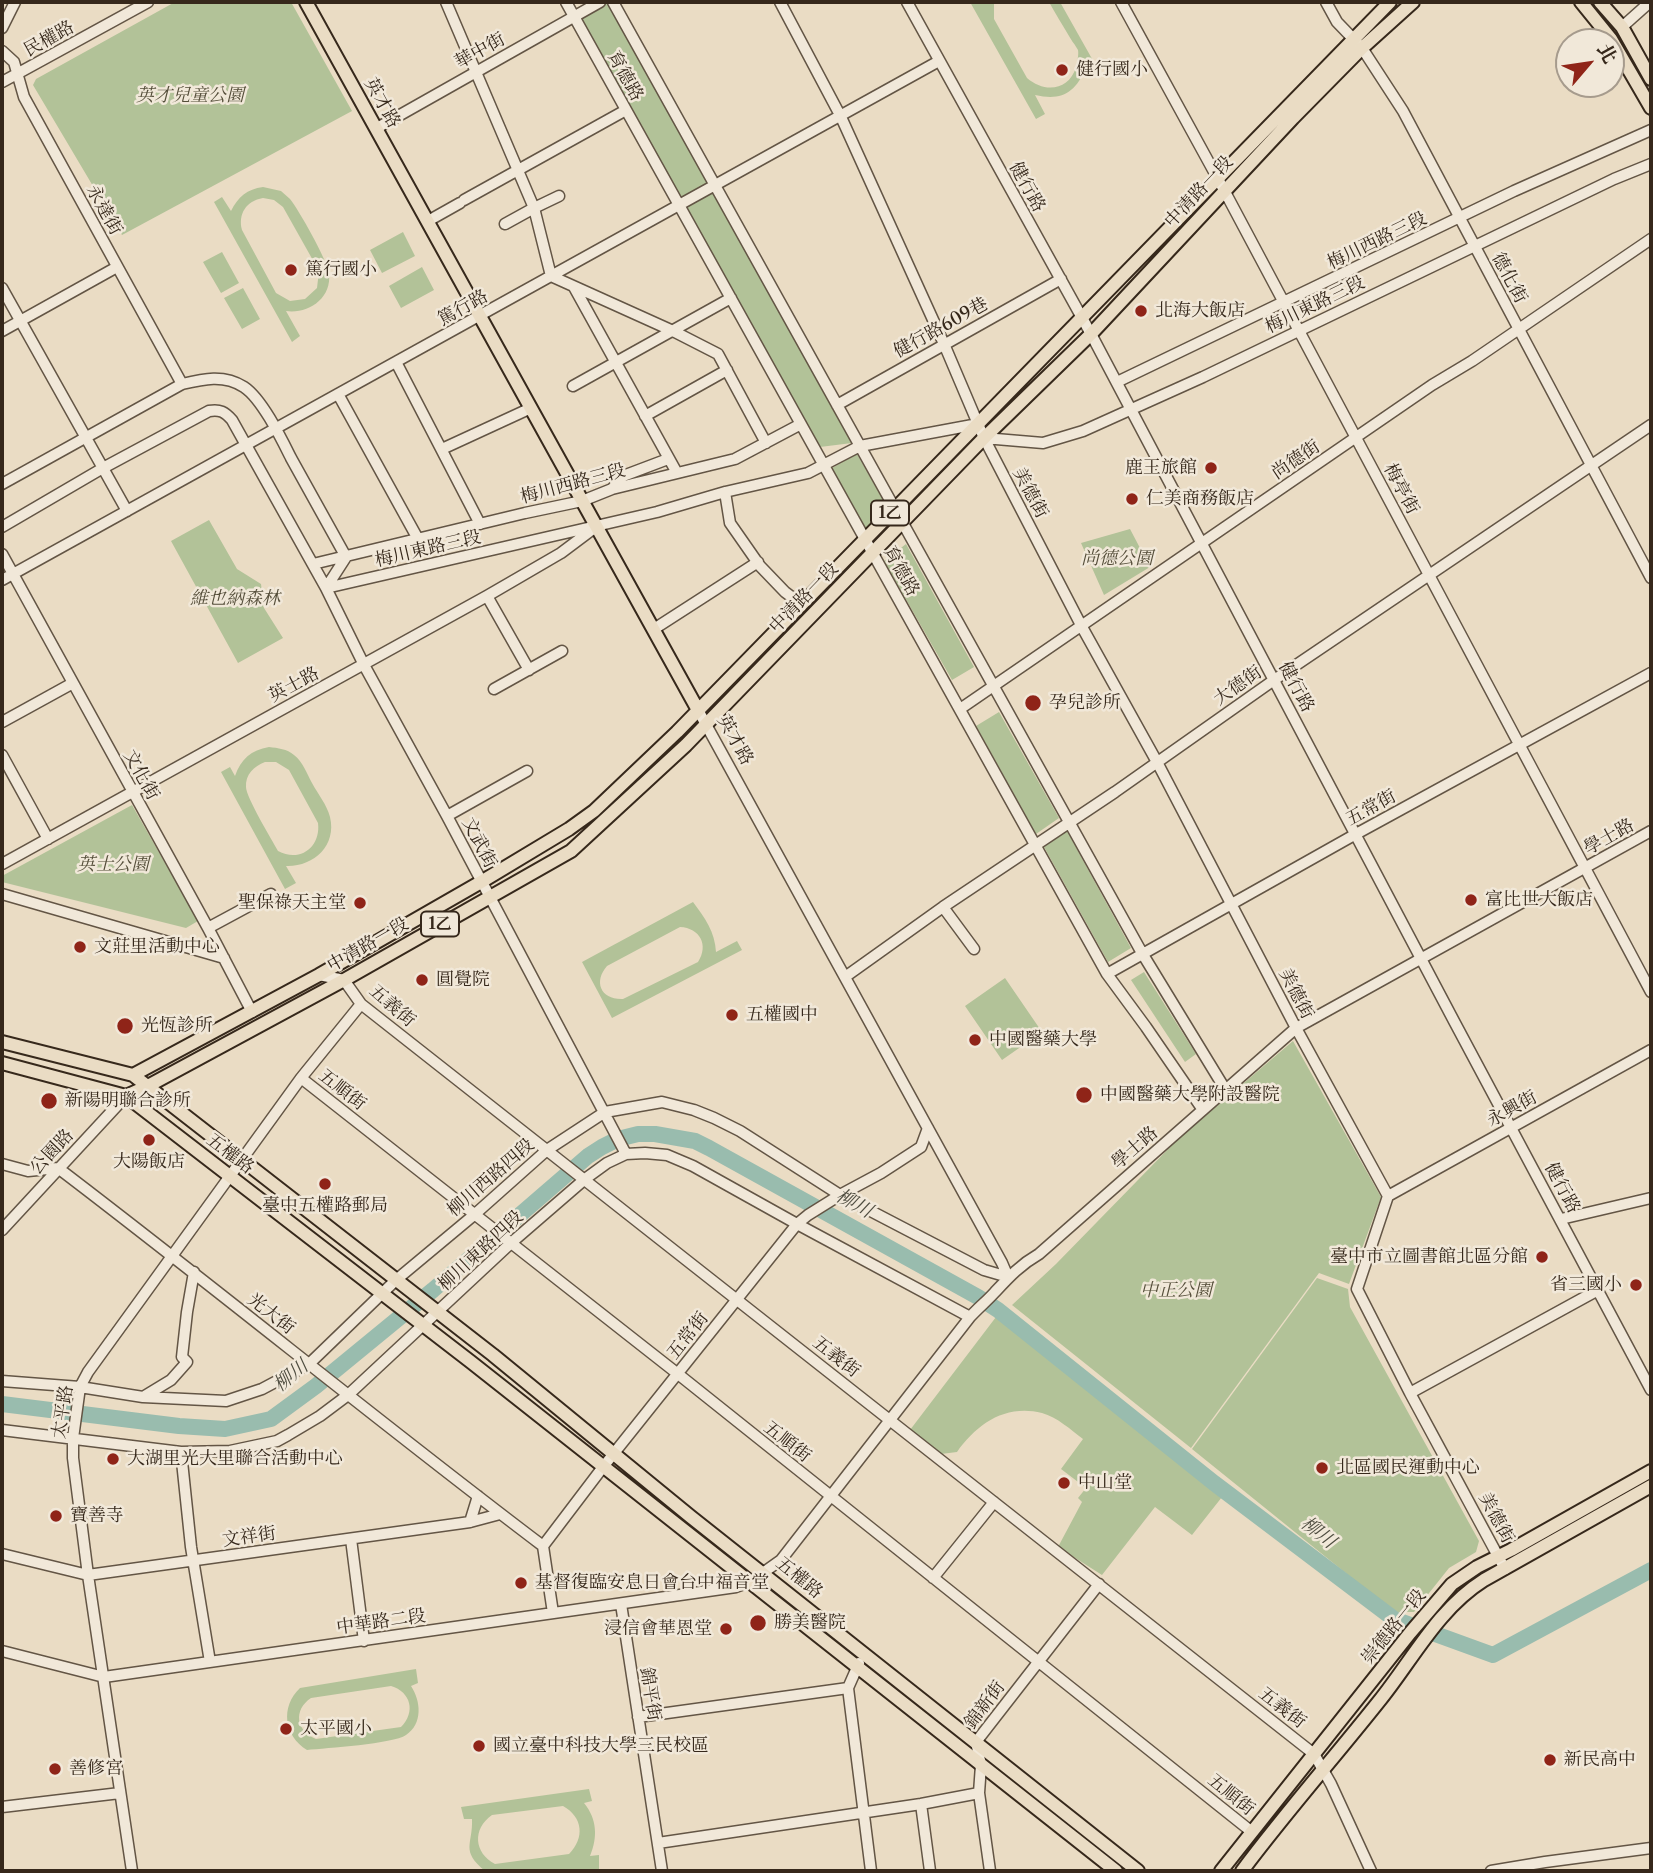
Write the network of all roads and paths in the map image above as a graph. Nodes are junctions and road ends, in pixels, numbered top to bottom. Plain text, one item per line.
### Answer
1 (15, 2) edge
2 (148, 2) edge
3 (306, 2) edge
4 (446, 2) edge
5 (566, 2) edge
6 (600, 2) edge
7 (613, 2) edge
8 (780, 2) edge
9 (907, 2) edge
10 (1121, 2) edge
11 (1326, 2) edge
12 (1390, 2) edge
13 (1413, 2) edge
14 (1581, 2) edge
15 (1600, 2) edge
16 (1650, 2) edge
17 (574, 16) junction
18 (1622, 27) junction
19 (2, 28) edge
20 (1357, 43) junction
21 (2, 51) edge
22 (939, 61) junction
23 (476, 72) junction
24 (17, 74) junction
25 (1651, 79) edge
26 (2, 82) edge
27 (1651, 108) edge
28 (626, 110) junction
29 (841, 117) junction
30 (377, 128) junction
31 (1651, 130) edge
32 (1651, 164) edge
33 (518, 170) junction
34 (715, 184) junction
35 (1221, 185) junction
36 (559, 196) dead end
37 (679, 205) junction
38 (534, 208) junction
39 (1459, 219) junction
40 (428, 221) junction
41 (505, 224) dead end
42 (1651, 239) edge
43 (1474, 247) junction
44 (117, 267) junction
45 (551, 276) junction
46 (1060, 279) junction
47 (573, 286) junction
48 (2, 288) edge
49 (731, 298) junction
50 (1283, 303) junction
51 (480, 316) junction
52 (1082, 316) junction
53 (20, 321) junction
54 (1518, 330) junction
55 (2, 331) edge
56 (673, 331) junction
57 (1298, 331) junction
58 (1091, 334) junction
59 (944, 344) junction
60 (396, 362) junction
61 (616, 363) junction
62 (727, 370) junction
63 (1117, 383) junction
64 (182, 384) junction
65 (573, 386) dead end
66 (338, 394) junction
67 (837, 405) junction
68 (531, 408) junction
69 (1131, 410) junction
70 (645, 416) junction
71 (801, 424) junction
72 (978, 424) junction
73 (1651, 425) edge
74 (276, 429) junction
75 (86, 438) junction
76 (984, 438) junction
77 (1356, 439) junction
78 (766, 443) junction
79 (246, 445) junction
80 (860, 446) junction
81 (442, 449) junction
82 (668, 459) junction
83 (824, 465) junction
84 (1591, 466) junction
85 (103, 468) junction
86 (677, 473) junction
87 (2, 484) edge
88 (612, 489) junction
89 (725, 492) junction
90 (582, 501) junction
91 (895, 508) junction
92 (127, 511) junction
93 (903, 522) junction
94 (480, 524) junction
95 (597, 526) junction
96 (2, 527) edge
97 (418, 539) junction
98 (865, 539) junction
99 (1202, 543) junction
100 (873, 553) junction
101 (2, 554) edge
102 (346, 557) junction
103 (758, 562) junction
104 (313, 564) junction
105 (13, 574) junction
106 (1429, 576) junction
107 (1651, 578) edge
108 (2, 580) edge
109 (326, 588) junction
110 (487, 596) junction
111 (801, 604) junction
112 (1082, 627) junction
113 (654, 629) junction
114 (562, 651) dead end
115 (363, 666) junction
116 (529, 670) junction
117 (1651, 673) edge
118 (1274, 680) junction
119 (73, 683) junction
120 (995, 687) junction
121 (494, 689) dead end
122 (960, 709) junction
123 (698, 710) junction
124 (2, 722) edge
125 (706, 723) junction
126 (1520, 745) junction
127 (2, 755) edge
128 (1157, 762) junction
129 (527, 771) dead end
130 (132, 792) junction
131 (447, 816) junction
132 (1069, 821) junction
133 (1651, 831) edge
134 (1356, 834) junction
135 (48, 839) junction
136 (1035, 844) junction
137 (2, 864) edge
138 (1584, 868) junction
139 (481, 882) junction
140 (2, 894) edge
141 (271, 894) dead end
142 (489, 896) junction
143 (1231, 903) junction
144 (943, 906) junction
145 (208, 928) junction
146 (974, 949) dead end
147 (1142, 953) junction
148 (224, 958) junction
149 (1421, 958) junction
150 (1107, 974) junction
151 (319, 975) junction
152 (845, 977) junction
153 (344, 980) junction
154 (1651, 992) edge
155 (361, 1004) junction
156 (251, 1012) junction
157 (1296, 1028) junction
158 (2, 1042) edge
159 (1651, 1050) edge
160 (2, 1063) edge
161 (133, 1075) junction
162 (301, 1078) junction
163 (146, 1087) junction
164 (1225, 1090) junction
165 (126, 1096) junction
166 (1203, 1110) junction
167 (605, 1112) junction
168 (928, 1128) junction
169 (1511, 1128) junction
170 (548, 1151) junction
171 (626, 1154) junction
172 (240, 1160) junction
173 (2, 1164) edge
174 (58, 1168) junction
175 (229, 1175) junction
176 (581, 1176) junction
177 (1388, 1196) junction
178 (836, 1197) junction
179 (1651, 1198) edge
180 (478, 1217) junction
181 (1561, 1219) junction
182 (797, 1224) junction
183 (2, 1230) edge
184 (508, 1240) junction
185 (172, 1255) junction
186 (194, 1272) junction
187 (1008, 1277) junction
188 (396, 1280) junction
189 (1598, 1290) junction
190 (382, 1293) junction
191 (737, 1298) junction
192 (438, 1313) junction
193 (970, 1317) junction
194 (423, 1326) junction
195 (312, 1366) junction
196 (678, 1374) junction
197 (2, 1381) edge
198 (80, 1387) junction
199 (1651, 1390) edge
200 (1410, 1393) junction
201 (348, 1395) junction
202 (142, 1397) junction
203 (890, 1420) junction
204 (2, 1430) edge
205 (73, 1438) junction
206 (181, 1452) junction
207 (614, 1453) junction
208 (603, 1467) junction
209 (1651, 1471) edge
210 (1651, 1486) edge
211 (478, 1496) junction
212 (830, 1496) junction
213 (994, 1502) junction
214 (500, 1514) junction
215 (470, 1522) junction
216 (351, 1539) junction
217 (542, 1546) junction
218 (2, 1553) edge
219 (1498, 1556) junction
220 (193, 1561) junction
221 (1505, 1569) junction
222 (764, 1573) junction
223 (88, 1575) junction
224 (933, 1578) junction
225 (750, 1582) junction
226 (1099, 1584) junction
227 (621, 1604) junction
228 (553, 1613) junction
229 (364, 1641) junction
230 (2, 1651) edge
231 (864, 1653) junction
232 (209, 1662) junction
233 (1038, 1662) junction
234 (858, 1667) junction
235 (104, 1677) junction
236 (848, 1688) junction
237 (638, 1717) junction
238 (976, 1742) junction
239 (1314, 1754) junction
240 (981, 1765) junction
241 (1323, 1769) junction
242 (120, 1793) junction
243 (979, 1793) junction
244 (921, 1804) junction
245 (2, 1807) edge
246 (863, 1812) junction
247 (1252, 1832) junction
248 (658, 1843) junction
249 (1651, 1848) edge
250 (1546, 1866) edge
251 (132, 1871) edge
252 (662, 1871) edge
253 (872, 1871) edge
254 (930, 1871) edge
255 (990, 1871) edge
256 (1116, 1871) edge
257 (1138, 1871) edge
258 (1221, 1871) edge
259 (1242, 1871) edge
260 (1371, 1871) edge
261 (1491, 1871) edge

1 - 19 street
2 - 24 street, 民權路
3 - 30 main road, 英才路
4 - 23 street
5 - 17 street, 育德路
6 - 17 street, 華中街
7 - 34 street, 育德路
8 - 29 street
9 - 22 street, 健行路
10 - 35 street, 梅亭街
11 - 20 street, 德化街
12 - 20 main road, 中清路一段 / 1乙
13 - 20 main road, 中清路一段 / 1乙
14 - 27 main road
15 - 18 main road
16 - 18 street
17 - 23 street, 華中街
17 - 28 street, 育德路
18 - 25 main road
20 - 35 main road, 中清路一段 / 1乙
20 - 39 street, 德化街
21 - 24 street, 永達街
22 - 29 street, 篤行路
22 - 46 street, 健行路
23 - 30 street, 華中街
23 - 33 street
24 - 26 street, 民權路
24 - 44 street, 永達街
28 - 33 street
28 - 37 street, 育德路
29 - 34 street, 篤行路
29 - 59 street
30 - 40 main road, 英才路
31 - 39 street, 梅川西路三段
32 - 43 street, 梅川東路三段
33 - 38 street
33 - 40 street
34 - 37 street, 篤行路
34 - 67 street, 育德路
35 - 50 street, 梅亭街
35 - 52 main road, 中清路一段 / 1乙
35 - 58 main road, 中清路一段 / 1乙
36 - 38 street
37 - 45 street, 篤行路
37 - 49 street, 育德路
38 - 41 street
38 - 45 street
39 - 43 street, 德化街
39 - 50 street, 梅川西路三段
40 - 51 main road, 英才路
42 - 54 street, 尚德街
43 - 54 street, 德化街
43 - 57 street, 梅川東路三段
44 - 53 street
44 - 64 street, 永達街
45 - 47 street
45 - 51 street, 篤行路
46 - 52 street, 健行路
46 - 59 street, 健行路609巷
47 - 56 street
47 - 61 street
48 - 53 street
49 - 56 street
49 - 71 street, 育德路
50 - 57 street, 梅亭街
50 - 63 street, 梅川西路三段
51 - 60 street, 篤行路
51 - 68 main road, 英才路
52 - 58 street, 健行路
52 - 72 main road, 中清路一段 / 1乙
53 - 55 street
53 - 75 street
54 - 77 street, 尚德街
54 - 84 street, 德化街
56 - 61 street
56 - 62 street
57 - 69 street, 梅川東路三段
57 - 77 street, 梅亭街
58 - 63 street, 健行路
58 - 76 main road, 中清路一段 / 1乙
59 - 67 street, 健行路609巷
59 - 72 street
60 - 66 street, 篤行路
60 - 81 street
61 - 65 street
61 - 70 street
62 - 70 street
62 - 78 street
63 - 69 street, 健行路
64 - 74 street
64 - 75 street
66 - 74 street, 篤行路
66 - 97 street
67 - 80 street, 育德路
68 - 81 street
68 - 90 main road, 英才路
69 - 76 street, 梅川東路三段
69 - 99 street, 健行路
70 - 82 street
71 - 78 street, 梅川西路三段
71 - 83 street, 育德路
72 - 76 street, 美德街
72 - 80 street, 梅川東路三段
72 - 91 main road, 中清路一段 / 1乙
73 - 84 street, 大德街
74 - 79 street, 篤行路
74 - 102 street
75 - 85 street
75 - 87 street
76 - 93 main road, 中清路一段 / 1乙
76 - 112 street, 美德街
77 - 99 street, 尚德街
77 - 106 street, 梅亭街
78 - 86 street, 梅川西路三段
79 - 85 street
79 - 92 street, 篤行路
79 - 104 street
80 - 83 street, 梅川東路三段
80 - 91 street, 育德路
81 - 94 street
82 - 86 street
82 - 88 street
83 - 89 street, 梅川東路三段
83 - 98 street, 育德路
84 - 106 street, 大德街
84 - 107 street, 德化街
85 - 92 street
85 - 96 street
86 - 88 street, 梅川西路三段
88 - 90 street, 梅川西路三段
89 - 95 street, 梅川東路三段
89 - 103 street
90 - 94 street, 梅川西路三段
90 - 95 main road, 英才路
91 - 93 street, 育德路
91 - 98 main road, 中清路一段 / 1乙
92 - 105 street, 篤行路
93 - 100 main road, 中清路一段 / 1乙
93 - 120 street, 育德路
94 - 97 street, 梅川西路三段
95 - 109 street, 梅川東路三段
95 - 110 street, 英士路
95 - 113 main road, 英才路
97 - 102 street, 梅川西路三段
98 - 100 street, 育德路
98 - 111 main road, 中清路一段 / 1乙
99 - 112 street, 尚德街
99 - 118 street, 健行路
100 - 122 street, 育德路
100 - 125 main road, 中清路一段 / 1乙
101 - 105 street, 文化街
102 - 104 street, 梅川西路三段
102 - 109 street
103 - 111 street
103 - 113 street
104 - 109 street
105 - 108 street, 篤行路
105 - 119 street, 文化街
106 - 118 street, 大德街
106 - 126 street, 梅亭街
109 - 115 street, 文武街
110 - 115 street, 英士路
110 - 116 street
111 - 123 main road, 中清路一段 / 1乙
112 - 120 street, 尚德街
112 - 128 street, 美德街
113 - 123 main road, 英才路
114 - 116 street
115 - 130 street, 英士路
115 - 131 street, 文武街
116 - 121 street
117 - 126 street, 五常街
118 - 128 street, 大德街
118 - 134 street, 健行路
119 - 124 street
119 - 130 street, 文化街
120 - 122 street, 尚德街
120 - 132 street, 育德路
122 - 136 street, 育德路
123 - 125 street, 英才路
123 - 139 main road, 中清路一段 / 1乙
125 - 142 main road, 中清路一段 / 1乙
125 - 152 street, 英才路
126 - 134 street, 五常街
126 - 138 street, 梅亭街
127 - 135 street
128 - 132 street, 大德街
128 - 143 street, 美德街
129 - 131 street
130 - 135 street, 英士路
130 - 145 street, 文化街
131 - 139 street, 文武街
132 - 136 street, 大德街
132 - 147 street, 育德路
133 - 138 street, 學士路
134 - 143 street, 五常街
134 - 149 street, 健行路
135 - 137 street, 英士路
136 - 144 street, 大德街
136 - 150 street, 育德路
138 - 149 street, 學士路
138 - 154 street, 梅亭街
139 - 142 street, 文武街
139 - 151 main road, 中清路一段 / 1乙
140 - 148 street
141 - 145 street
142 - 153 main road, 中清路一段 / 1乙
142 - 167 street, 文武街
143 - 147 street, 五常街
143 - 157 street, 美德街
144 - 146 street
144 - 152 street, 大德街
145 - 148 street, 文化街
147 - 150 street, 五常街
147 - 164 street, 育德路
148 - 156 street, 文化街
149 - 157 street, 學士路
149 - 169 street, 健行路
150 - 166 street, 育德路
151 - 153 street
151 - 156 main road, 中清路一段 / 1乙
152 - 168 street, 英才路
153 - 155 street, 五義街
153 - 163 main road, 中清路一段 / 1乙
155 - 162 street, 太平路
155 - 170 street, 五義街
156 - 161 main road, 中清路一段 / 1乙
157 - 164 street, 學士路
157 - 177 street, 美德街
158 - 161 main road
159 - 169 street, 永興街
160 - 165 main road, 五權路
161 - 163 main road, 五權路
161 - 165 main road
162 - 172 street, 太平路
162 - 180 street, 五順街
163 - 165 main road, 中清路一段 / 1乙
163 - 172 main road, 五權路
164 - 166 street, 學士路
165 - 174 street, 公園路
165 - 175 main road, 五權路
166 - 187 street, 學士路
167 - 170 street, 柳川西路四段
167 - 171 street, 文武街
167 - 178 street, 柳川西路四段
168 - 178 street, 五常街
168 - 187 street, 英才路
169 - 177 street, 永興街
169 - 181 street, 健行路
170 - 176 street, 五義街
170 - 180 street, 柳川西路四段
171 - 176 street, 柳川東路四段
171 - 182 street
172 - 175 street, 太平路
172 - 188 main road, 五權路
173 - 174 street
174 - 183 street, 公園路
174 - 185 street, 光大街
175 - 185 street, 太平路
175 - 190 main road, 五權路
176 - 184 street, 柳川東路四段
176 - 191 street, 五義街
177 - 200 street, 美德街
178 - 182 street, 五常街
178 - 187 street, 柳川西路四段
179 - 181 street
180 - 184 street, 五順街
180 - 188 street, 柳川西路四段
181 - 189 street, 健行路
182 - 191 street, 五常街
182 - 193 street
184 - 192 street, 柳川東路四段
184 - 196 street, 五順街
185 - 186 street, 光大街
185 - 198 street, 太平路
186 - 195 street, 光大街
186 - 202 street
187 - 193 street, 學士路
188 - 190 street, 柳川西路四段
188 - 192 main road, 五權路
189 - 199 street, 健行路
189 - 200 street
190 - 194 main road, 五權路
190 - 195 street, 柳川西路四段
191 - 196 street, 五常街
191 - 203 street, 五義街
192 - 194 street, 柳川東路四段
192 - 207 main road, 五權路
193 - 203 street, 學士路
194 - 201 street, 柳川東路四段
194 - 208 main road, 五權路
195 - 201 street, 光大街
195 - 202 street, 柳川西路四段
196 - 207 street, 五常街
196 - 212 street, 五順街
197 - 198 street, 柳川西路四段
198 - 202 street, 柳川西路四段
198 - 205 street, 太平路
200 - 219 street, 美德街
201 - 206 street, 柳川東路四段
201 - 211 street, 光大街
203 - 212 street, 學士路
203 - 213 street, 五義街
204 - 205 street, 柳川東路四段
205 - 206 street, 柳川東路四段
205 - 223 street, 太平路
206 - 220 street
207 - 208 street, 五常街
207 - 222 main road, 五權路
208 - 217 street, 五常街
208 - 225 main road, 五權路
209 - 219 main road, 崇德路一段
210 - 221 main road, 崇德路一段
211 - 214 street, 光大街
211 - 215 street
212 - 222 street, 學士路
212 - 224 street, 五順街
213 - 224 street
213 - 226 street, 五義街
214 - 215 street, 文祥街
214 - 217 street, 光大街
215 - 216 street, 文祥街
216 - 220 street, 文祥街
216 - 229 street
217 - 228 street
218 - 223 street, 文祥街
219 - 221 street, 美德街
219 - 239 main road, 崇德路一段
220 - 223 street, 文祥街
220 - 232 street
221 - 241 main road, 崇德路一段
222 - 225 street, 中華路二段
222 - 231 main road, 五權路
223 - 235 street, 太平路
224 - 233 street, 五順街
225 - 227 street, 中華路二段
225 - 234 main road, 五權路
226 - 233 street, 錦新街
226 - 239 street, 五義街
227 - 228 street, 中華路二段
227 - 237 street, 錦平街
228 - 229 street, 中華路二段
229 - 232 street, 中華路二段
230 - 235 street, 中華路二段
231 - 234 street
231 - 238 main road, 五權路
232 - 235 street, 中華路二段
233 - 238 street, 錦新街
233 - 247 street, 五順街
234 - 236 street
234 - 240 main road, 五權路
235 - 242 street, 太平路
236 - 237 street
236 - 246 street
237 - 248 street, 錦平街
238 - 240 street, 錦新街
238 - 257 main road, 五權路
239 - 241 street
239 - 247 main road, 崇德路一段
240 - 243 street, 錦新街
240 - 256 main road, 五權路
241 - 259 main road, 崇德路一段
241 - 260 street
242 - 245 street
242 - 251 street, 太平路
243 - 244 street
243 - 255 street, 錦新街
244 - 246 street
244 - 254 street
246 - 248 street
246 - 253 street
247 - 258 main road, 崇德路一段
248 - 252 street, 錦平街
249 - 250 street
250 - 261 street

